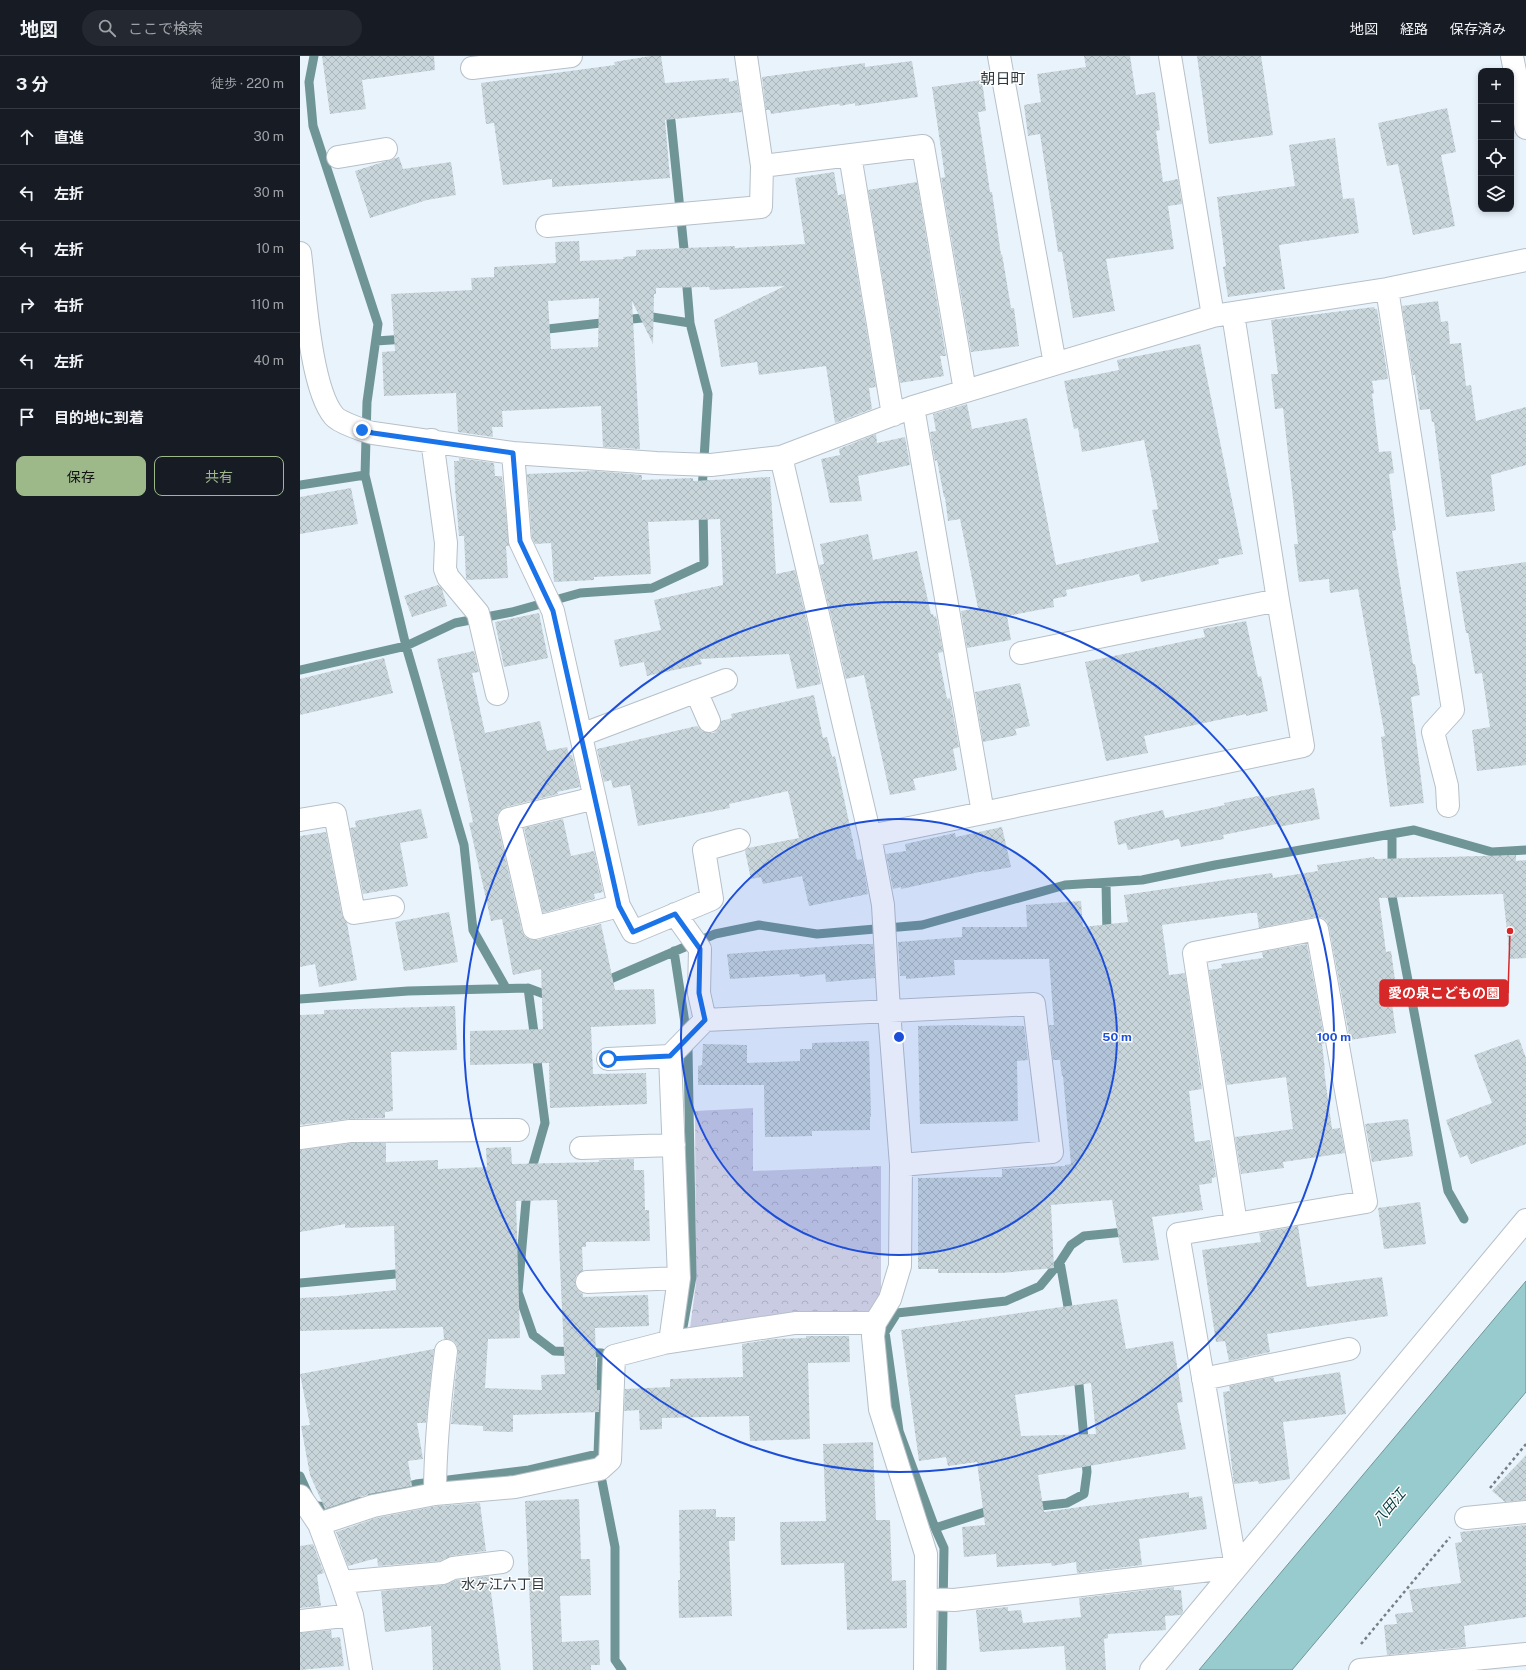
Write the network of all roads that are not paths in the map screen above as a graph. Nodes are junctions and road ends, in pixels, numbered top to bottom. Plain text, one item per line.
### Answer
1 (571, 56) edge
2 (746, 56) edge
3 (999, 56) edge
4 (1170, 56) edge
5 (1512, 56) edge
6 (541, 58) edge
7 (472, 68) dead end
8 (1526, 128) edge
9 (386, 148) dead end
10 (850, 155) junction
11 (338, 157) dead end
12 (762, 166) junction
13 (547, 226) dead end
14 (300, 253) edge
15 (1526, 260) edge
16 (1387, 289) junction
17 (1223, 315) junction
18 (1056, 364) junction
19 (965, 391) junction
20 (913, 407) junction
21 (893, 415) junction
22 (432, 440) junction
23 (513, 453) junction
24 (781, 457) junction
25 (1278, 600) junction
26 (1021, 653) dead end
27 (726, 680) dead end
28 (696, 691) junction
29 (497, 694) dead end
30 (709, 721) dead end
31 (581, 735) junction
32 (595, 798) junction
33 (1448, 806) dead end
34 (983, 813) junction
35 (300, 820) edge
36 (870, 836) junction
37 (739, 840) dead end
38 (619, 906) junction
39 (393, 907) dead end
40 (675, 914) junction
41 (889, 1011) junction
42 (705, 1020) junction
43 (670, 1056) junction
44 (608, 1059) dead end
45 (518, 1130) dead end
46 (300, 1138) edge
47 (674, 1145) junction
48 (581, 1148) dead end
49 (901, 1165) junction
50 (1526, 1220) edge
51 (1236, 1224) junction
52 (679, 1278) junction
53 (587, 1282) dead end
54 (874, 1329) junction
55 (670, 1342) junction
56 (1349, 1349) dead end
57 (446, 1351) dead end
58 (1203, 1379) junction
59 (435, 1484) junction
60 (300, 1496) edge
61 (1526, 1512) edge
62 (1466, 1518) road end
63 (319, 1524) junction
64 (502, 1562) dead end
65 (1236, 1567) junction
66 (342, 1582) junction
67 (939, 1600) junction
68 (352, 1615) junction
69 (300, 1621) edge
70 (1526, 1654) edge
71 (361, 1670) edge
72 (925, 1670) edge
73 (1151, 1670) edge
74 (1360, 1670) edge

1 - 6 street
2 - 12 street
3 - 18 street
4 - 17 street
5 - 8 street
6 - 7 street
9 - 11 street
10 - 12 street
10 - 19 street
10 - 21 street
12 - 13 street
14 - 22 street
15 - 16 street
16 - 17 street
16 - 33 street
17 - 18 street
17 - 25 street
18 - 19 street
19 - 20 street
20 - 21 street
20 - 34 street
21 - 24 street
22 - 23 street
22 - 29 street
23 - 24 street
23 - 31 street
24 - 36 street
25 - 26 street
25 - 34 street
27 - 28 street
28 - 30 street
28 - 31 street
31 - 32 street
32 - 38 street
32 - 38 street
34 - 36 street
35 - 39 street
36 - 41 street
37 - 40 street
38 - 40 street
40 - 42 street
41 - 42 street
41 - 49 street
41 - 49 street
42 - 43 street
43 - 44 street
43 - 47 street
45 - 46 street
47 - 48 street
47 - 52 street
49 - 54 street
50 - 65 street
51 - 51 street
51 - 58 street
52 - 53 street
52 - 55 street
54 - 55 street
54 - 67 street
55 - 59 street
56 - 58 street
57 - 59 street
58 - 65 street
59 - 63 street
60 - 63 street
61 - 62 street
63 - 66 street
64 - 66 street
65 - 67 street
65 - 73 street
66 - 68 street
67 - 72 street
68 - 69 street
68 - 71 street
70 - 74 street

